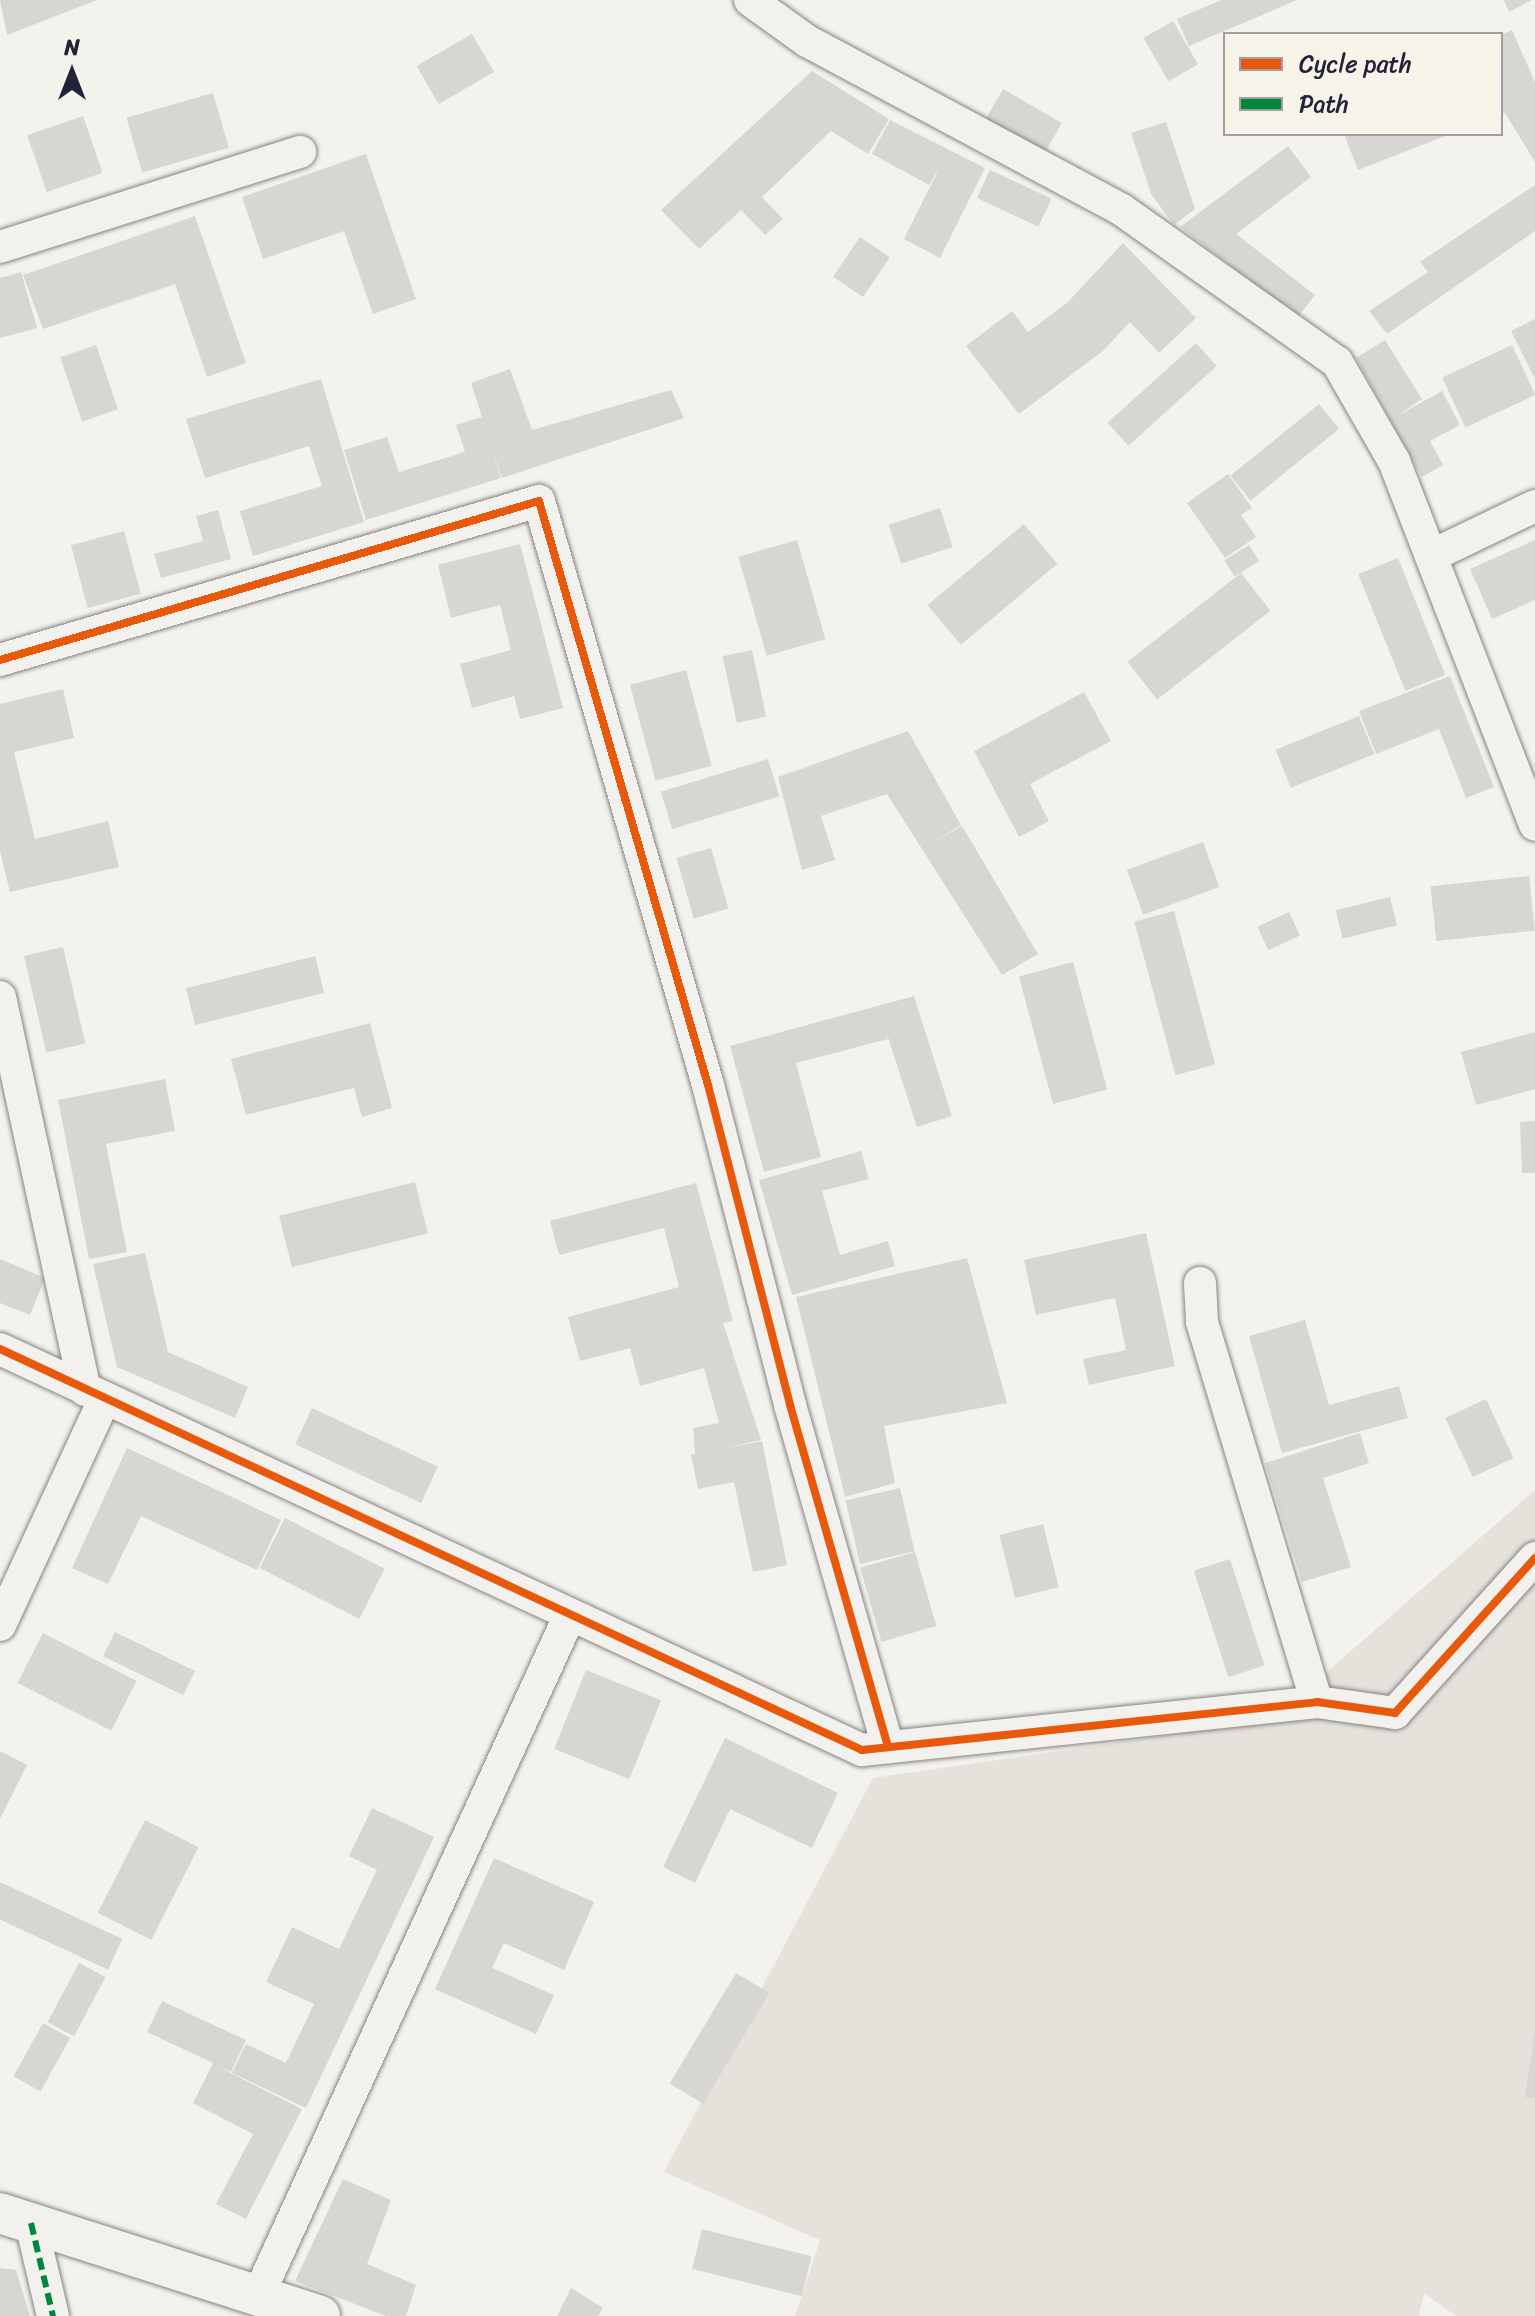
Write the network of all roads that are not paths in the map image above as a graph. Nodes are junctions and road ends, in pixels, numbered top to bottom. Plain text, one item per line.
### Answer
1 (750, 0) edge
2 (300, 152) dead end
3 (0, 247) edge
4 (1535, 506) edge
5 (1431, 556) junction
6 (0, 660) edge
7 (1535, 825) edge
8 (0, 997) edge
9 (1200, 1283) dead end
10 (0, 1349) edge
11 (95, 1395) junction
12 (1535, 1558) edge
13 (570, 1615) junction
14 (0, 1625) edge
15 (1317, 1702) junction
16 (888, 1747) junction
17 (15, 2218) edge
18 (258, 2296) junction
19 (53, 2316) edge
20 (320, 2316) edge

1 - 5 street
2 - 3 street
4 - 5 street
5 - 7 street
6 - 16 street
8 - 11 street
9 - 15 street
10 - 11 street
11 - 13 street
11 - 14 street
12 - 15 street
13 - 16 street
13 - 18 street
15 - 16 street
17 - 18 street
17 - 19 street
18 - 20 street

